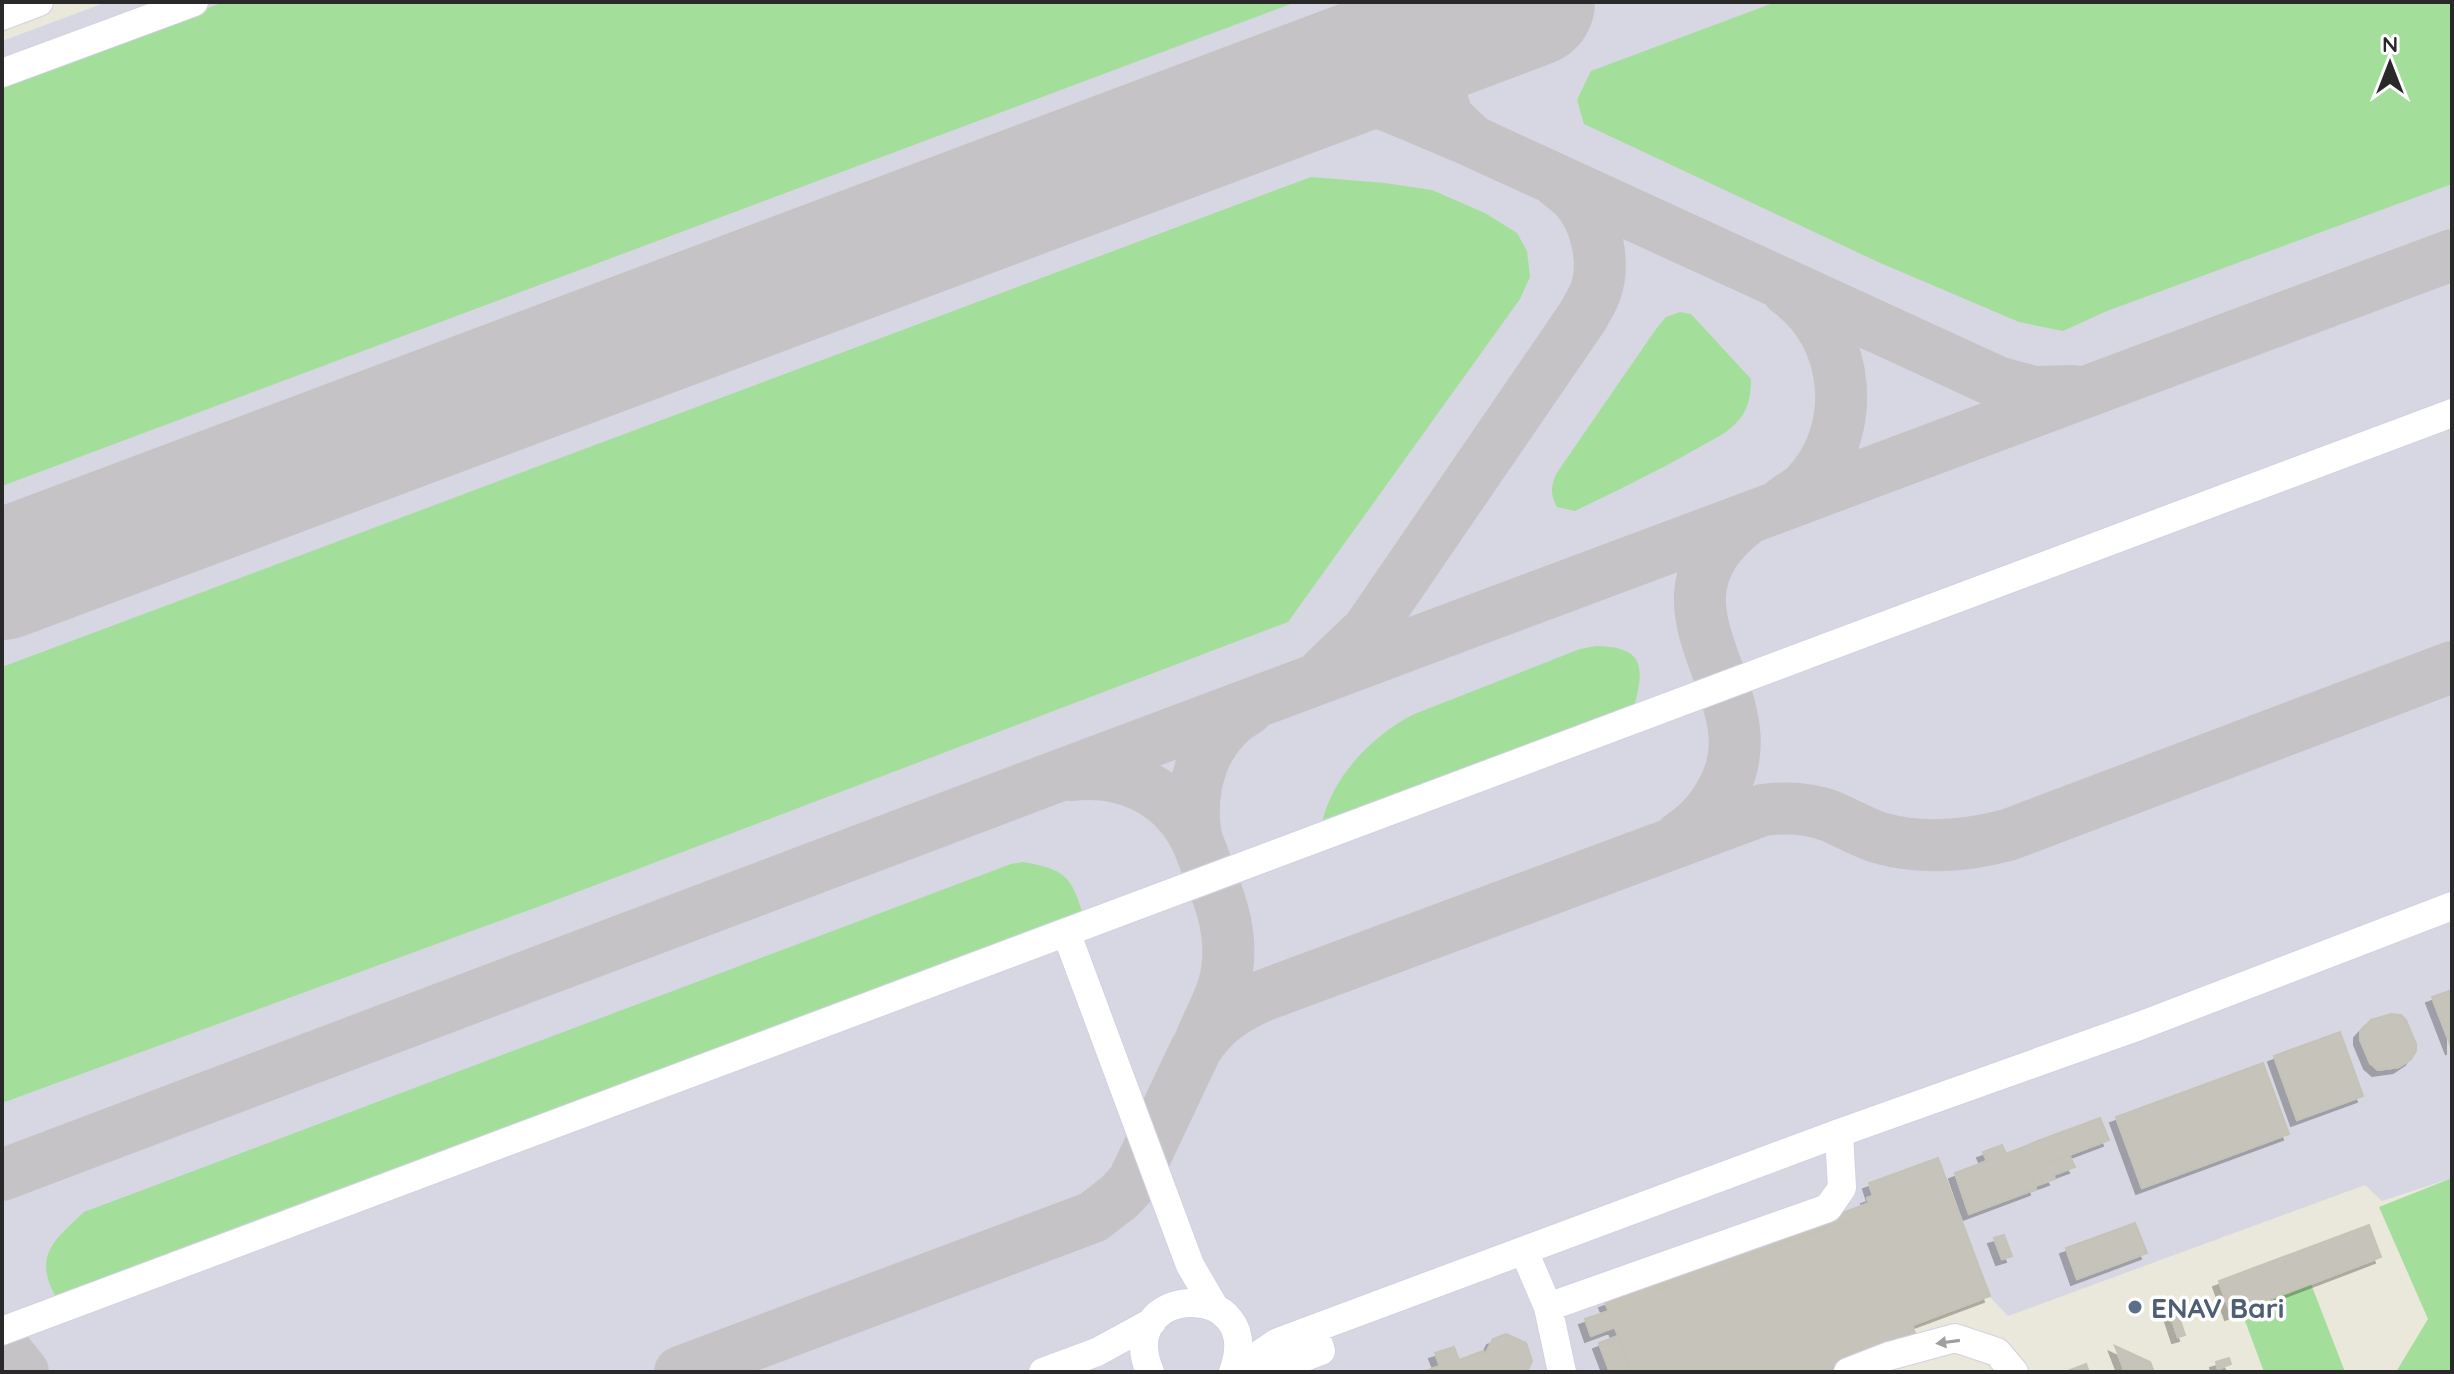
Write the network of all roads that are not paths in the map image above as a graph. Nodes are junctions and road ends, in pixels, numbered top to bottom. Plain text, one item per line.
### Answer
1 (39, 2) edge
2 (194, 2) edge
3 (2, 16) edge
4 (2, 73) edge
5 (2452, 413) edge
6 (2452, 906) edge
7 (1066, 932) junction
8 (1839, 1133) junction
9 (1524, 1251) junction
10 (1190, 1265) junction
11 (1182, 1303) junction
12 (1548, 1307) junction
13 (1215, 1308) junction
14 (1152, 1322) junction
15 (1314, 1330) junction
16 (2, 1331) edge
17 (1235, 1331) junction
18 (1278, 1342) junction
19 (1097, 1352) junction
20 (1148, 1366) edge
21 (1043, 1372) edge
22 (1233, 1372) edge
23 (1265, 1372) edge
24 (1562, 1372) edge
25 (1848, 1372) edge
26 (2014, 1372) edge

1 - 3 street
2 - 4 street
5 - 7 street
6 - 8 street
7 - 10 street
7 - 16 street
8 - 9 street
8 - 12 street
9 - 12 street
9 - 15 street
10 - 11 street
10 - 13 street
11 - 13 street
11 - 14 street
12 - 24 street
13 - 17 street
14 - 19 street
14 - 20 street
15 - 18 street
15 - 23 street
17 - 18 street
17 - 22 street
18 - 22 street
19 - 20 street
19 - 21 street
26 -> 25 street

